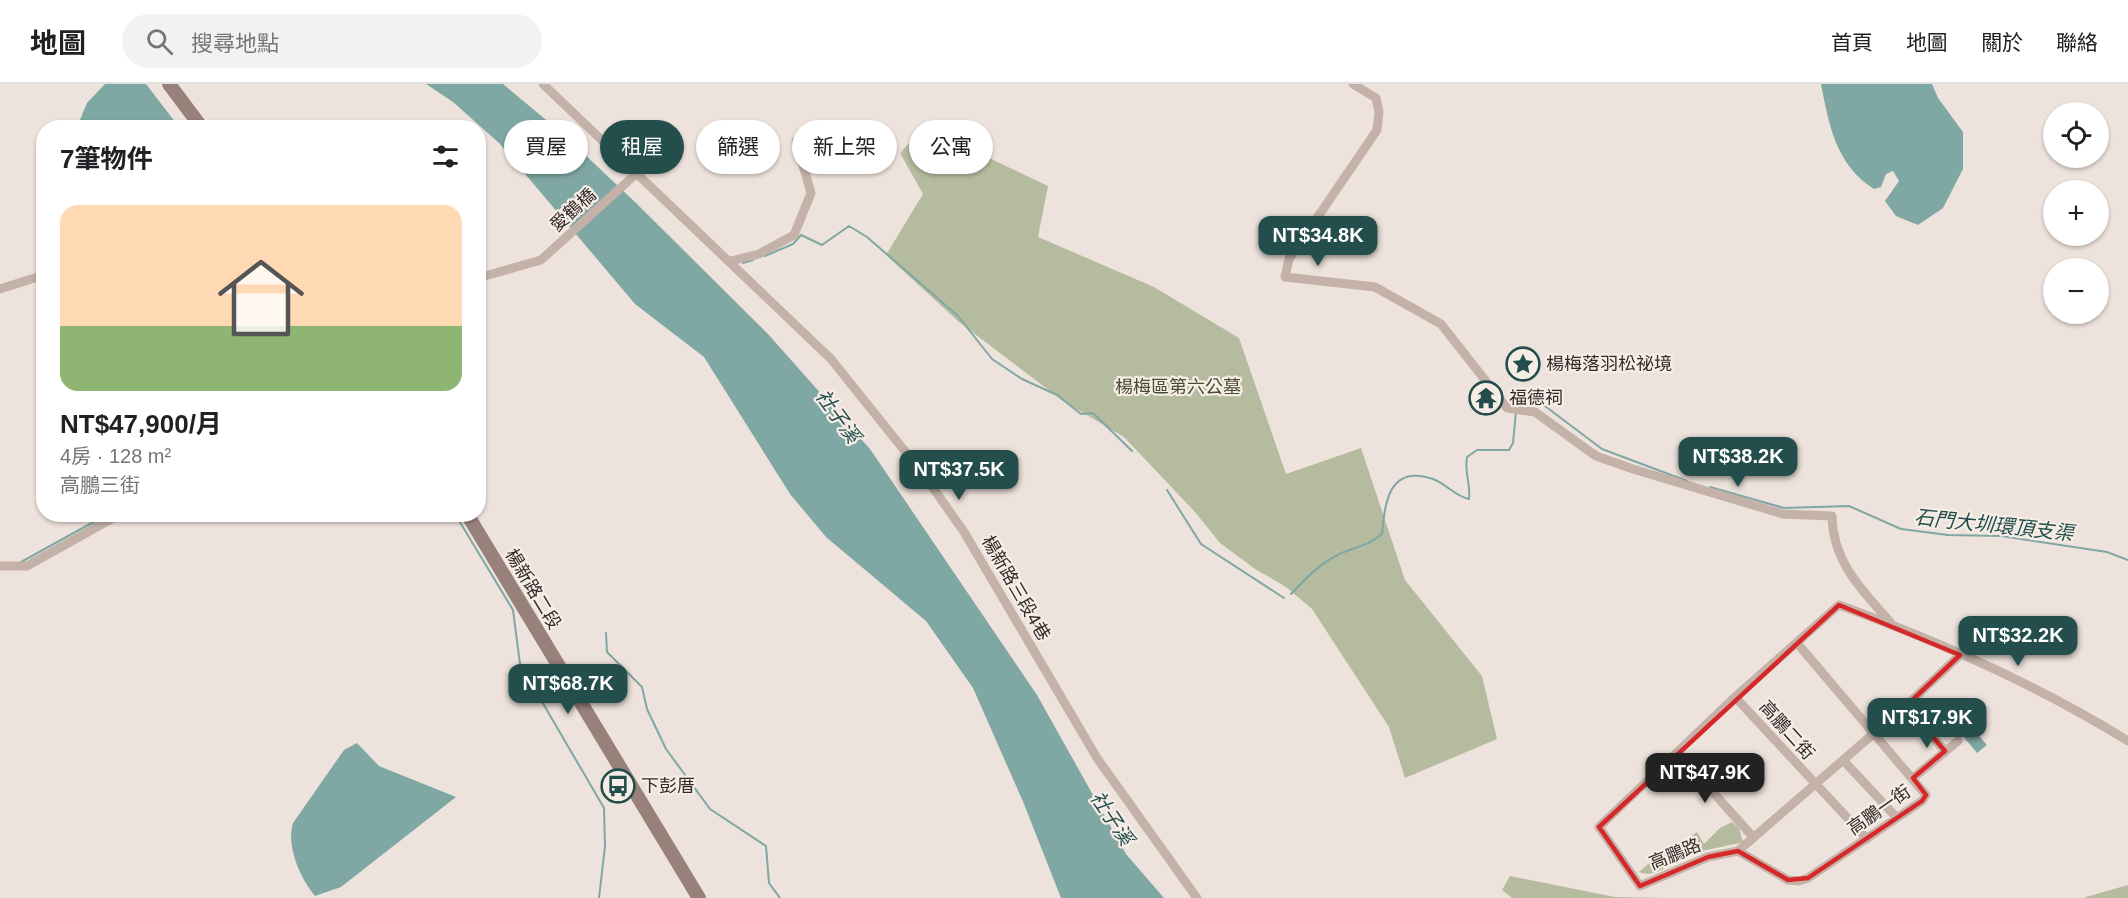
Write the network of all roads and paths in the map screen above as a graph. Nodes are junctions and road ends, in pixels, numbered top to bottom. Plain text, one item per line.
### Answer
1 (169, 84) edge
2 (543, 84) edge
3 (560, 84) edge
4 (1353, 84) edge
5 (555, 94) junction
6 (196, 120) edge
7 (600, 140) edge
8 (636, 174) edge
9 (638, 174) edge
10 (806, 174) edge
11 (731, 261) junction
12 (486, 276) edge
13 (36, 278) edge
14 (0, 289) edge
15 (106, 522) edge
16 (472, 522) edge
17 (0, 566) edge
18 (1893, 625) junction
19 (1797, 643) junction
20 (1960, 655) junction
21 (1735, 697) junction
22 (1906, 706) junction
23 (1874, 733) junction
24 (1958, 741) dead end
25 (2128, 741) edge
26 (1945, 751) junction
27 (1677, 752) junction
28 (1843, 760) junction
29 (1913, 778) junction
30 (1815, 785) junction
31 (1897, 818) junction
32 (1753, 837) junction
33 (1867, 840) junction
34 (1738, 851) junction
35 (699, 898) edge
36 (1197, 898) edge

1 - 6 main road
2 - 5 street, 楊新路三段4巷
3 - 5 street
4 - 18 street
5 - 7 street, 楊新路三段4巷
8 - 12 street, 愛鶴橋
9 - 11 street, 楊新路三段4巷
10 - 11 street
11 - 36 street, 楊新路三段4巷
13 - 14 street
15 - 17 street
16 - 35 main road, 楊新路二段
18 - 19 street, 高鵬路
18 - 20 street
19 - 21 street, 高鵬路
19 - 23 street, 高鵬一街
20 - 22 street
20 - 25 street
21 - 27 street, 高鵬路
21 - 30 street, 高鵬二街
22 - 23 street
22 - 26 street
23 - 28 street
23 - 29 street, 高鵬一街
24 - 26 street
26 - 29 street
27 - 32 street
27 - 34 street, 高鵬路
28 - 30 street
28 - 31 street
29 - 31 street, 高鵬一街
30 - 32 street
30 - 33 street, 高鵬二街
31 - 33 street, 高鵬一街
32 - 34 street
33 - 34 street, 高鵬一街

